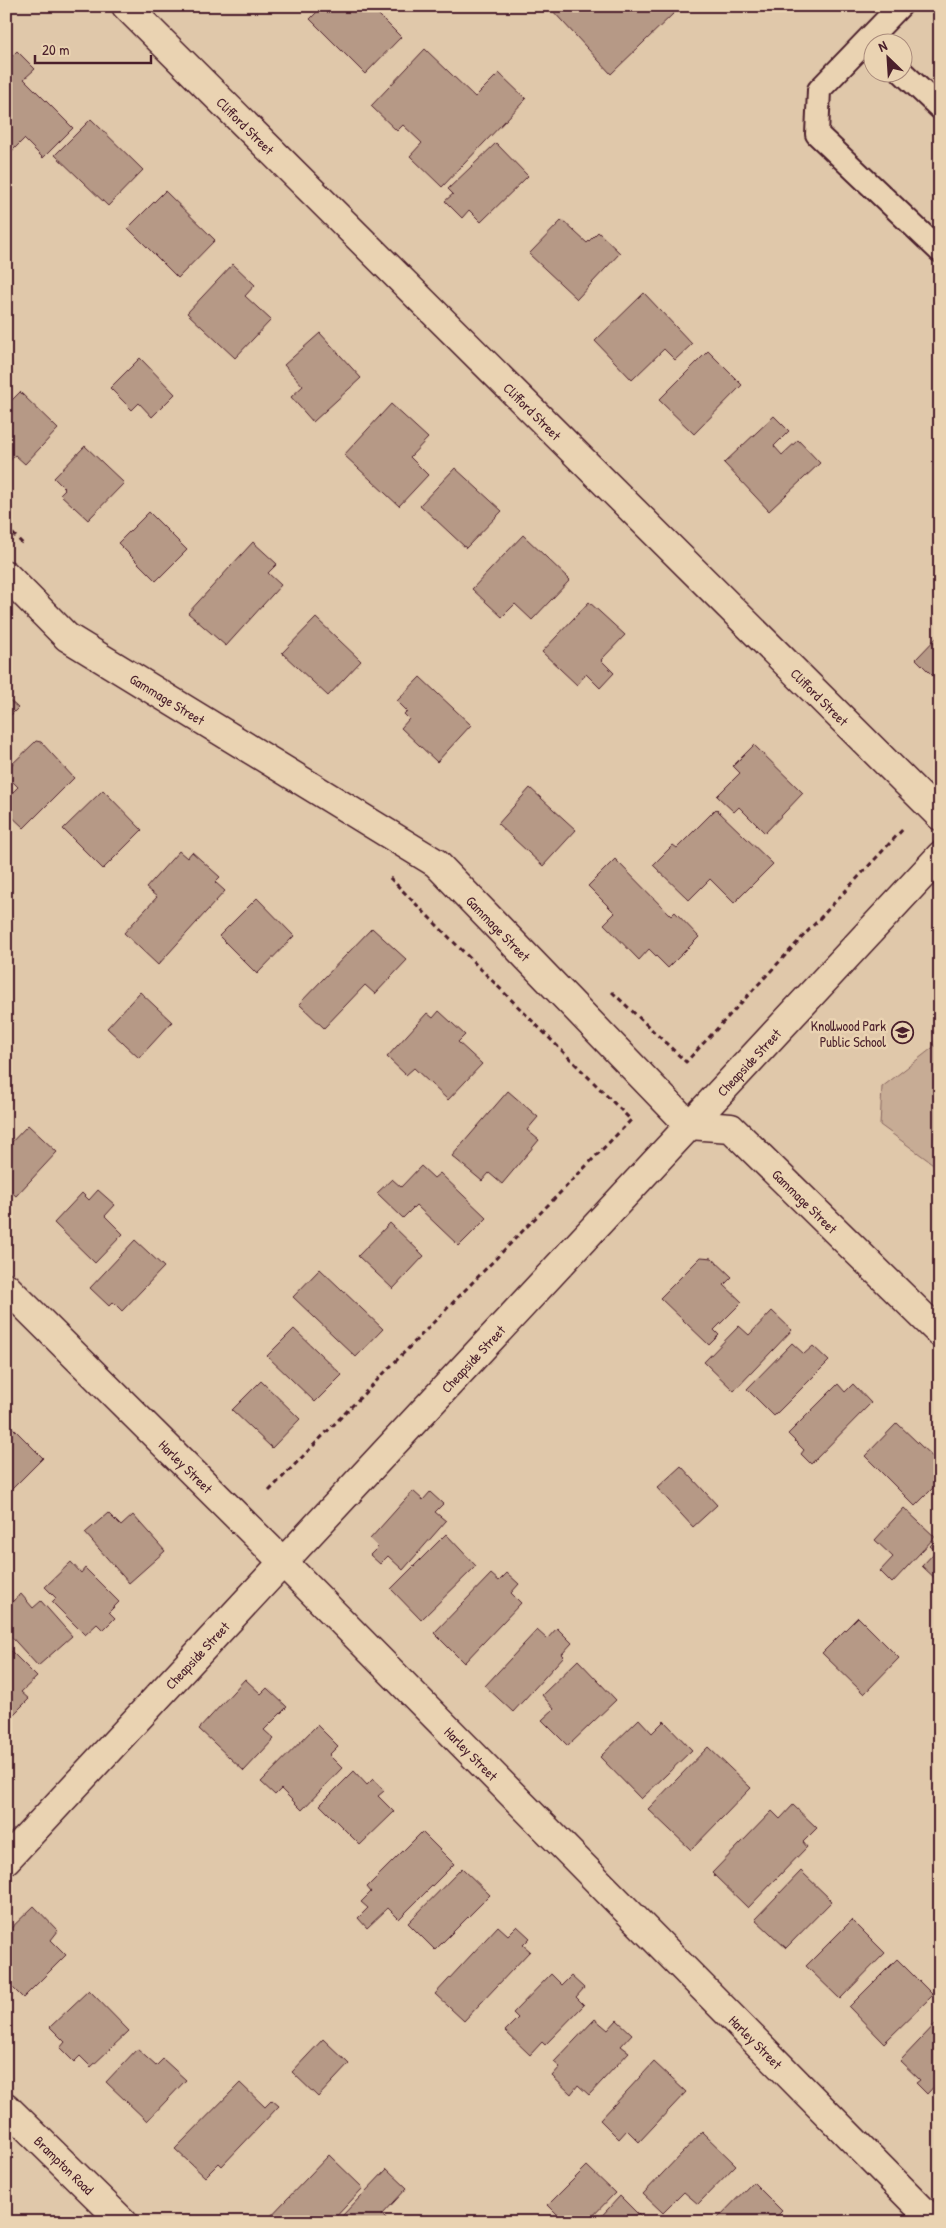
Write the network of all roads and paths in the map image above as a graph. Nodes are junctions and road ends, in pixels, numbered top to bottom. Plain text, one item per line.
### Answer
1 (126, 6) edge
2 (900, 6) edge
3 (879, 32) edge
4 (864, 49) edge
5 (913, 82) edge
6 (940, 108) edge
7 (940, 251) edge
8 (6, 527) edge
9 (27, 548) dead end
10 (6, 575) edge
11 (940, 816) edge
12 (907, 825) dead end
13 (940, 856) edge
14 (384, 872) dead end
15 (606, 987) dead end
16 (689, 1125) junction
17 (6, 1286) edge
18 (940, 1334) edge
19 (270, 1491) dead end
20 (284, 1562) junction
21 (6, 1860) edge
22 (6, 2107) edge
23 (123, 2222) edge
24 (934, 2222) edge

1 - 11 street, Clifford Street
2 - 3 lane
4 - 7 lane
5 - 6 lane
8 - 9 path
10 - 16 street, Gammage Street
12 - 15 path
13 - 16 street, Cheapside Street
14 - 19 path
16 - 18 street, Gammage Street
16 - 20 street, Cheapside Street
17 - 20 street, Harley Street
20 - 21 street, Cheapside Street
20 - 24 street, Harley Street
22 - 23 street, Brampton Road

